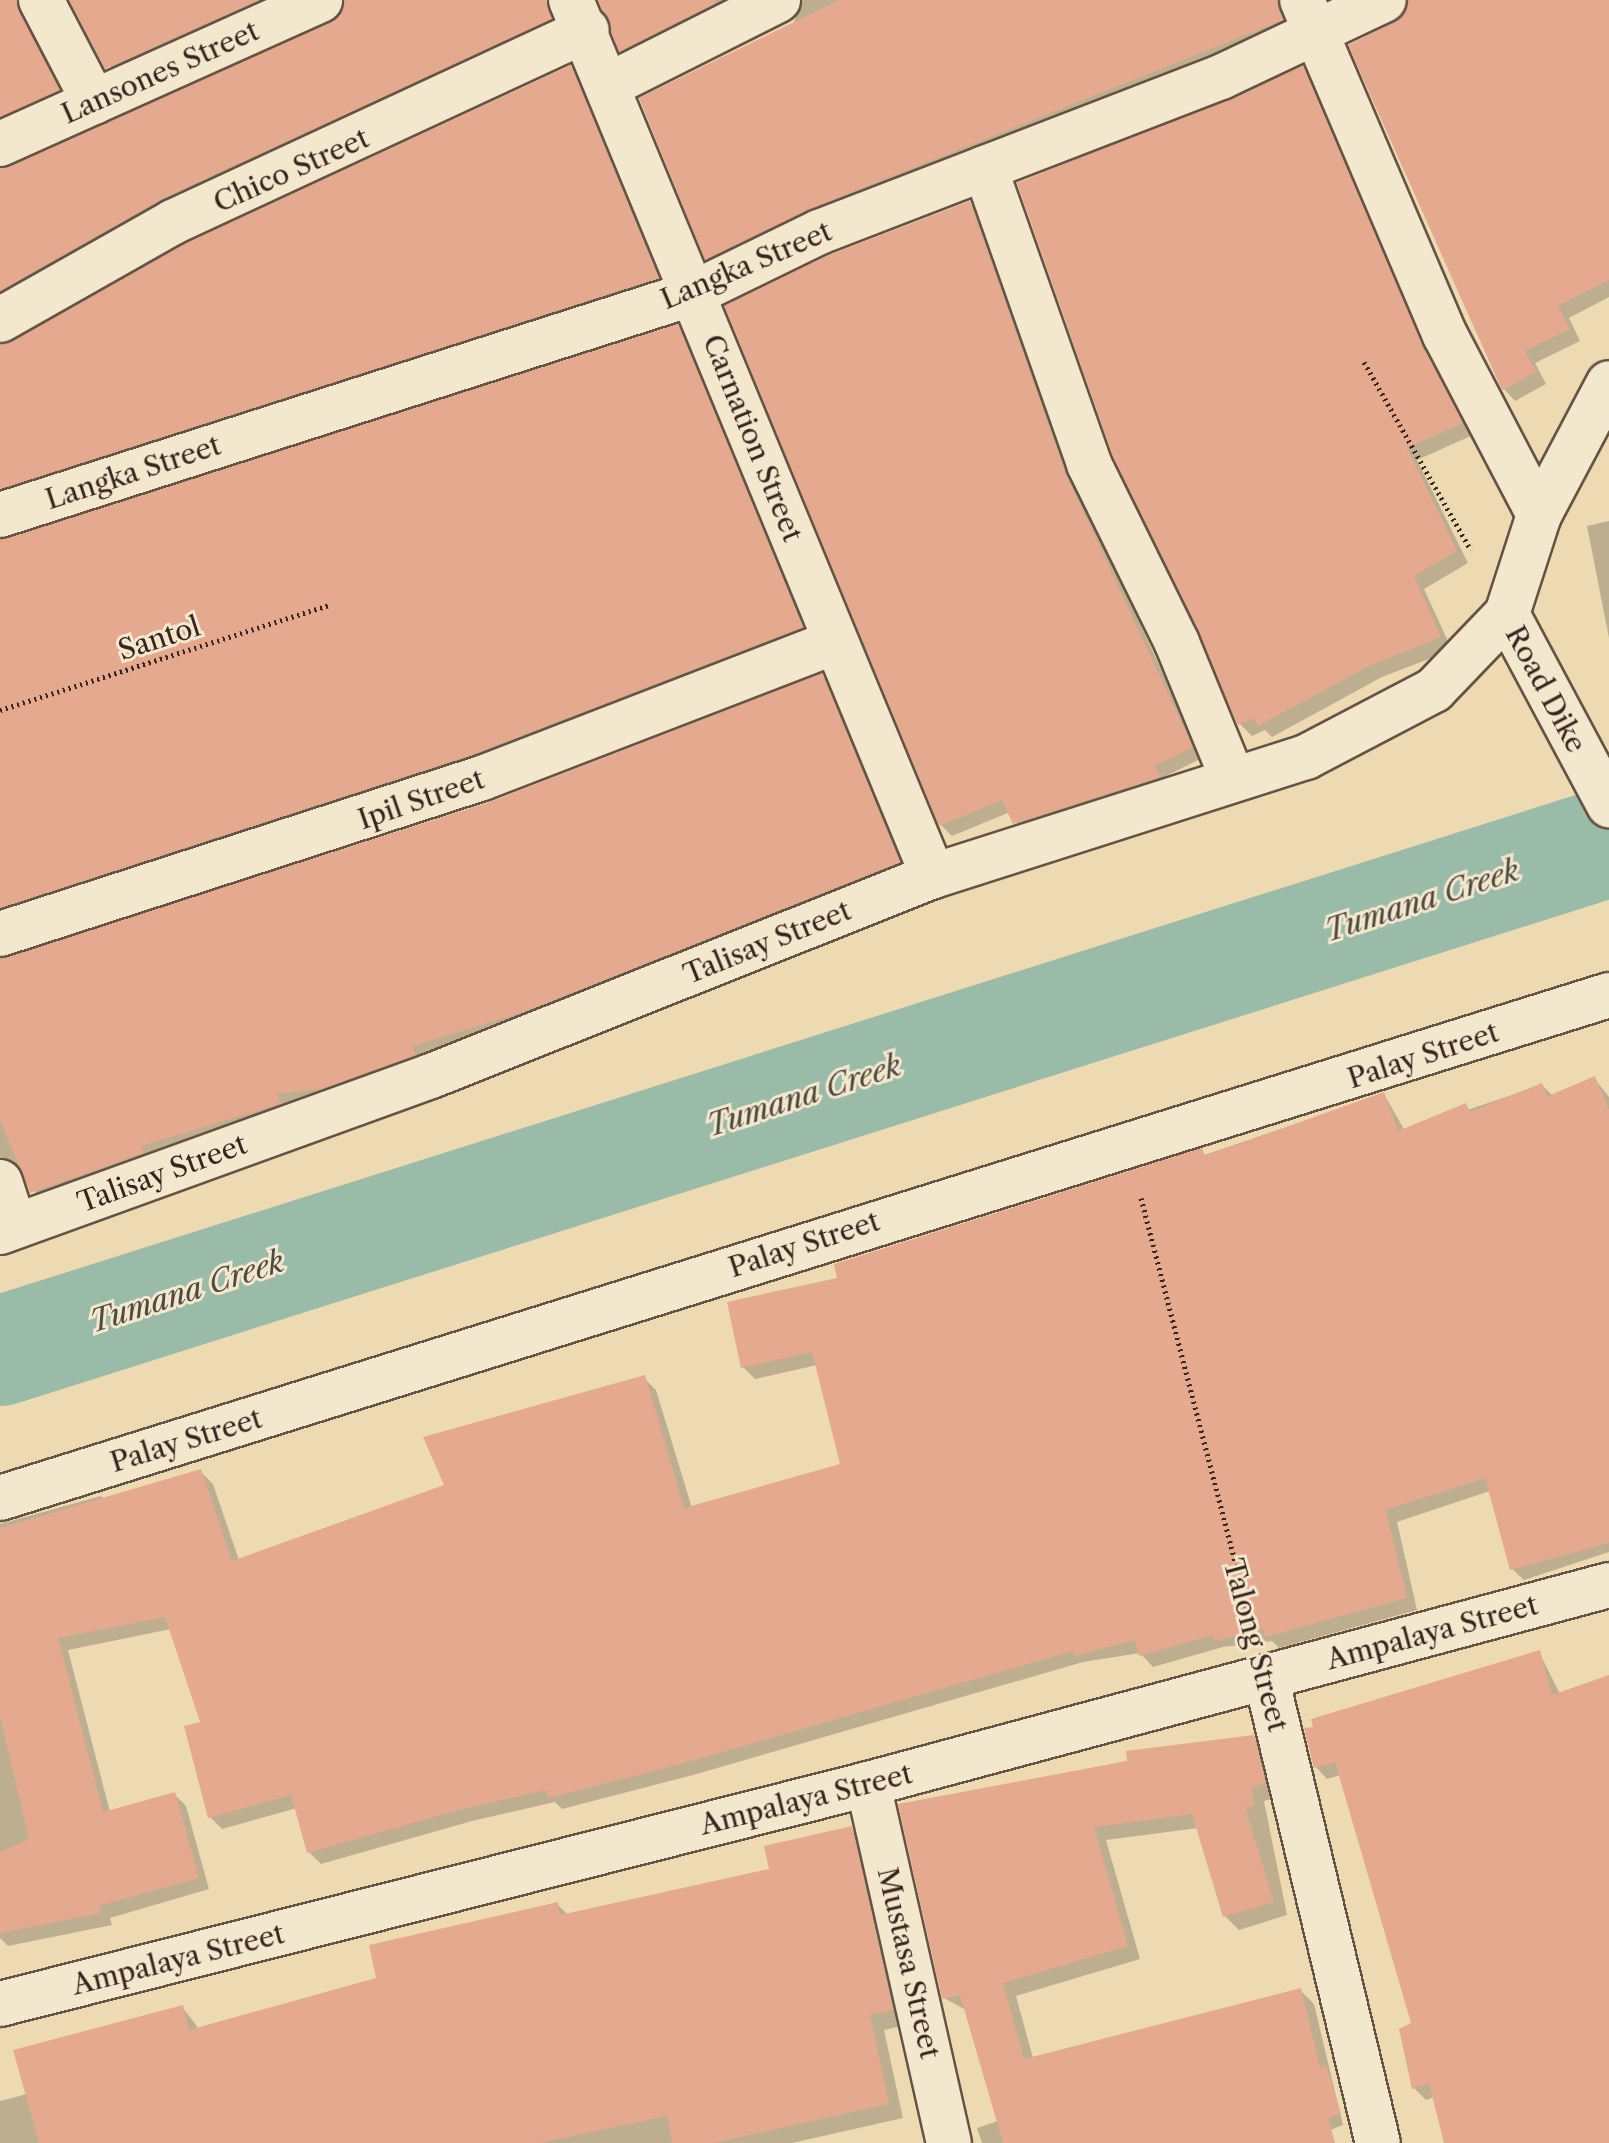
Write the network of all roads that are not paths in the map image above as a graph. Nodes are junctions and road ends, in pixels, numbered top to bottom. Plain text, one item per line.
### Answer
1 (41, 0) edge
2 (320, 0) edge
3 (778, 0) edge
4 (1384, 0) edge
5 (579, 15) edge
6 (1309, 16) edge
7 (611, 84) junction
8 (94, 102) junction
9 (0, 144) edge
10 (985, 168) junction
11 (694, 293) junction
12 (0, 320) edge
13 (1609, 383) edge
14 (0, 515) edge
15 (1539, 515) junction
16 (1507, 614) junction
17 (834, 642) junction
18 (1232, 777) junction
19 (1609, 805) edge
20 (933, 876) junction
21 (0, 934) edge
22 (1609, 995) edge
23 (0, 1182) edge
24 (7, 1228) edge
25 (0, 1498) edge
26 (1609, 1585) edge
27 (1266, 1677) junction
28 (868, 1784) junction
29 (0, 2004) edge
30 (949, 2143) edge
31 (1378, 2143) edge

1 - 8 street
2 - 8 street, Lansones Street
3 - 7 street
4 - 6 street, Langka Street
5 - 7 street, Carnation Street
5 - 12 street, Chico Street
6 - 10 street, Langka Street
6 - 15 street
7 - 11 street, Carnation Street
8 - 9 street, Lansones Street
10 - 11 street, Langka Street
10 - 18 street
11 - 14 street, Langka Street
11 - 17 street, Carnation Street
13 - 15 street
15 - 16 street
16 - 18 street, Talisay Street
16 - 19 street, Road Dike
17 - 20 street, Carnation Street
17 - 21 street, Ipil Street
18 - 20 street, Talisay Street
20 - 24 street, Talisay Street
22 - 25 street, Palay Street
23 - 24 street
26 - 27 street, Ampalaya Street
27 - 28 street, Ampalaya Street
27 - 31 street, Talong Street
28 - 29 street, Ampalaya Street
28 - 30 street, Mustasa Street

